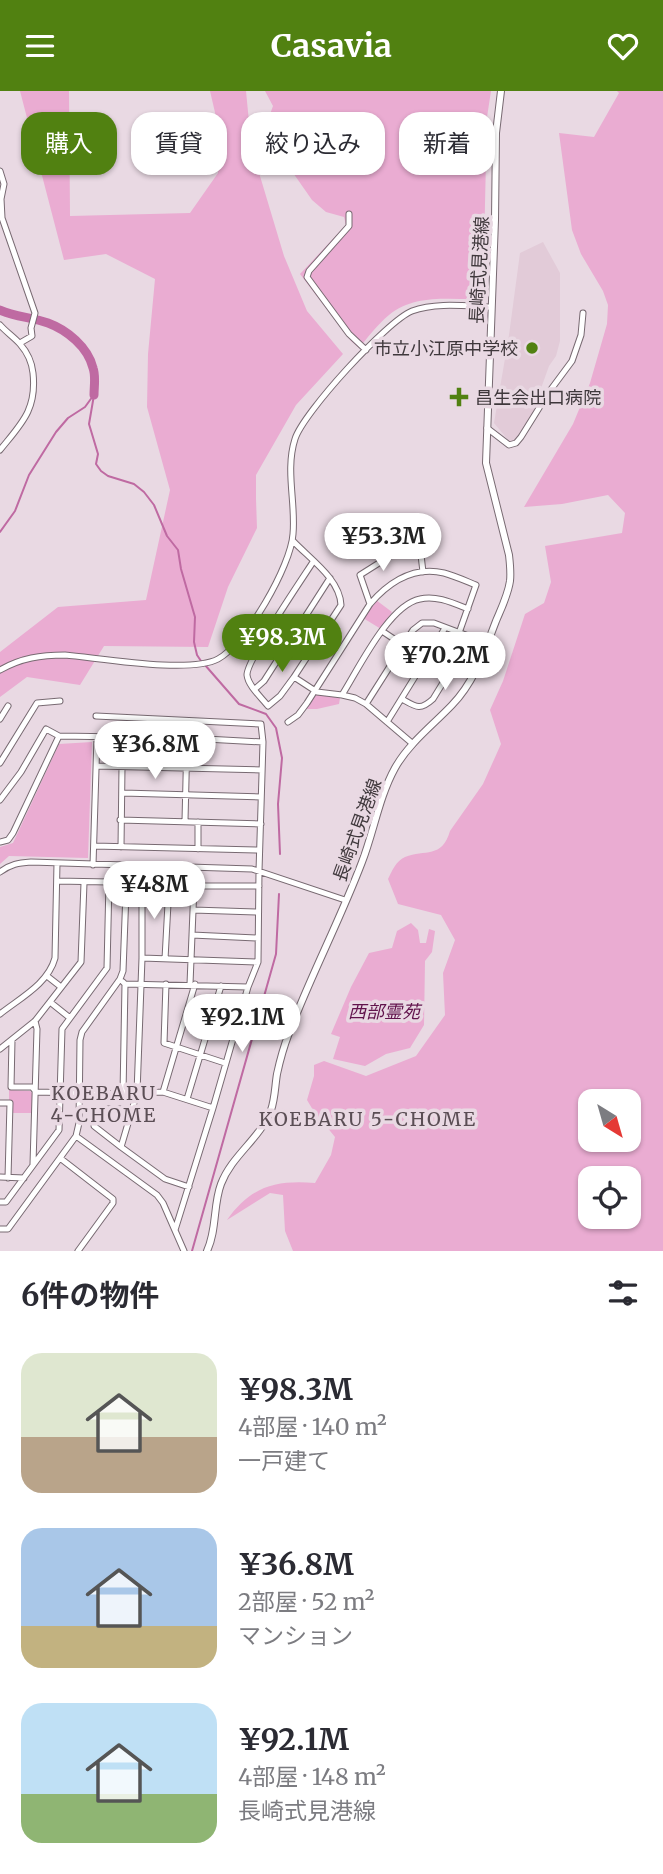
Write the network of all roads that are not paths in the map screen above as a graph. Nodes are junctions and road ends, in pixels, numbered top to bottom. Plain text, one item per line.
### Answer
1 (501, 91) edge
2 (0, 171) edge
3 (349, 214) dead end
4 (491, 307) junction
5 (583, 313) dead end
6 (0, 325) edge
7 (19, 343) junction
8 (366, 350) junction
9 (487, 428) junction
10 (0, 450) edge
11 (293, 541) junction
12 (313, 562) junction
13 (423, 572) junction
14 (330, 578) junction
15 (370, 604) junction
16 (468, 609) junction
17 (444, 628) junction
18 (382, 631) junction
19 (459, 633) junction
20 (471, 637) junction
21 (487, 643) junction
22 (404, 645) junction
23 (0, 670) edge
24 (294, 677) junction
25 (255, 689) junction
26 (315, 691) junction
27 (342, 695) junction
28 (401, 699) junction
29 (60, 701) dead end
30 (366, 704) junction
31 (8, 706) dead end
32 (96, 716) dead end
33 (0, 719) edge
34 (288, 722) dead end
35 (387, 722) junction
36 (59, 736) junction
37 (97, 737) junction
38 (187, 738) junction
39 (263, 742) junction
40 (413, 744) junction
41 (0, 763) edge
42 (97, 766) junction
43 (122, 767) junction
44 (186, 768) junction
45 (262, 770) junction
46 (123, 793) junction
47 (186, 795) junction
48 (261, 797) junction
49 (0, 800) edge
50 (120, 820) junction
51 (185, 821) junction
52 (198, 822) junction
53 (261, 824) junction
54 (0, 842) edge
55 (94, 846) junction
56 (121, 846) junction
57 (198, 849) junction
58 (260, 850) junction
59 (57, 863) junction
60 (93, 865) junction
61 (127, 866) junction
62 (259, 871) junction
63 (0, 872) edge
64 (57, 881) junction
65 (84, 883) junction
66 (127, 883) junction
67 (142, 884) junction
68 (169, 885) junction
69 (194, 886) junction
70 (259, 886) junction
71 (345, 900) junction
72 (192, 910) junction
73 (258, 912) junction
74 (192, 935) junction
75 (258, 938) junction
76 (142, 958) junction
77 (165, 959) junction
78 (190, 960) junction
79 (257, 962) junction
80 (47, 976) junction
81 (122, 981) junction
82 (166, 983) junction
83 (140, 984) junction
84 (193, 985) junction
85 (61, 986) junction
86 (221, 986) junction
87 (248, 987) junction
88 (50, 1002) junction
89 (0, 1014) edge
90 (70, 1018) junction
91 (36, 1021) junction
92 (12, 1040) junction
93 (176, 1048) junction
94 (0, 1049) edge
95 (200, 1054) junction
96 (226, 1063) junction
97 (36, 1092) junction
98 (163, 1092) junction
99 (61, 1093) junction
100 (78, 1093) junction
101 (137, 1093) junction
102 (187, 1099) junction
103 (0, 1103) edge
104 (213, 1108) junction
105 (131, 1109) junction
106 (76, 1136) junction
107 (121, 1147) junction
108 (60, 1159) junction
109 (33, 1164) junction
110 (0, 1178) edge
111 (8, 1178) junction
112 (23, 1178) junction
113 (189, 1187) junction
114 (0, 1202) edge
115 (0, 1229) edge
116 (175, 1230) junction
117 (78, 1251) edge
118 (184, 1251) edge
119 (207, 1251) edge

1 - 4 main road, 長崎式見港線
2 - 7 street
3 - 8 street
4 - 8 street
4 - 9 main road, 長崎式見港線
5 - 9 street
6 - 7 street
7 - 10 street
8 - 11 street
9 - 21 main road, 長崎式見港線
11 - 12 street
11 - 23 street
12 - 14 street
12 - 25 street
13 - 15 street
13 - 15 street
13 - 16 street
14 - 24 street
14 - 25 street
15 - 26 street
16 - 18 street
16 - 19 street
17 - 19 street
17 - 22 street
17 - 28 street
18 - 22 street
18 - 27 street
19 - 20 street
20 - 21 street
20 - 28 street
21 - 40 main road, 長崎式見港線
22 - 30 street
24 - 25 street
24 - 26 street
26 - 27 street
26 - 34 street
27 - 30 street
28 - 35 street
29 - 41 street
30 - 35 street
31 - 33 street
32 - 39 street
35 - 40 street
36 - 37 street
36 - 49 street
36 - 54 street
37 - 38 street
37 - 42 street
38 - 39 street
38 - 44 street
39 - 45 street
40 - 71 main road, 長崎式見港線
42 - 43 street
42 - 55 street
43 - 44 street
43 - 46 street
44 - 45 street
44 - 47 street
45 - 48 street
46 - 47 street
46 - 50 street
47 - 48 street
47 - 51 street
48 - 53 street
50 - 51 street
50 - 56 street
51 - 52 street
52 - 53 street
52 - 57 street
53 - 58 street
55 - 56 street
55 - 60 street
56 - 57 street
57 - 58 street
58 - 62 street
59 - 60 street
59 - 63 street
59 - 64 street
60 - 61 street
61 - 62 street
61 - 66 street
62 - 70 street
62 - 71 street
64 - 65 street
64 - 80 street
65 - 85 street
65 - 90 street
66 - 67 street
66 - 81 street
67 - 68 street
67 - 76 street
68 - 69 street
68 - 77 street
69 - 70 street
69 - 72 street
70 - 73 street
71 - 119 main road, 長崎式見港線
72 - 73 street
72 - 74 street
73 - 75 street
74 - 75 street
74 - 78 street
75 - 79 street
76 - 77 street
76 - 83 street
77 - 78 street
78 - 79 street
78 - 84 street
79 - 87 street
80 - 85 street
80 - 89 street
81 - 83 street
81 - 100 street
81 - 100 street
82 - 83 street
82 - 84 street
82 - 93 street
83 - 101 street
84 - 86 street
84 - 93 street
85 - 88 street
86 - 87 street
86 - 95 street
87 - 96 street
88 - 90 street
88 - 91 street
90 - 99 street
91 - 92 street
91 - 97 street
92 - 94 street
92 - 97 street
93 - 95 street
93 - 98 street
95 - 96 street
95 - 102 street
96 - 104 street
97 - 99 street
97 - 109 street
98 - 101 street
98 - 102 street
99 - 100 street
99 - 109 street
100 - 106 street
101 - 105 street
102 - 104 street
103 - 111 street
104 - 113 street
105 - 107 street
105 - 107 street
106 - 108 street
106 - 116 street
107 - 113 street
108 - 115 street
108 - 117 street
109 - 112 street
110 - 111 street
111 - 112 street
112 - 114 street
113 - 116 street
116 - 118 street

